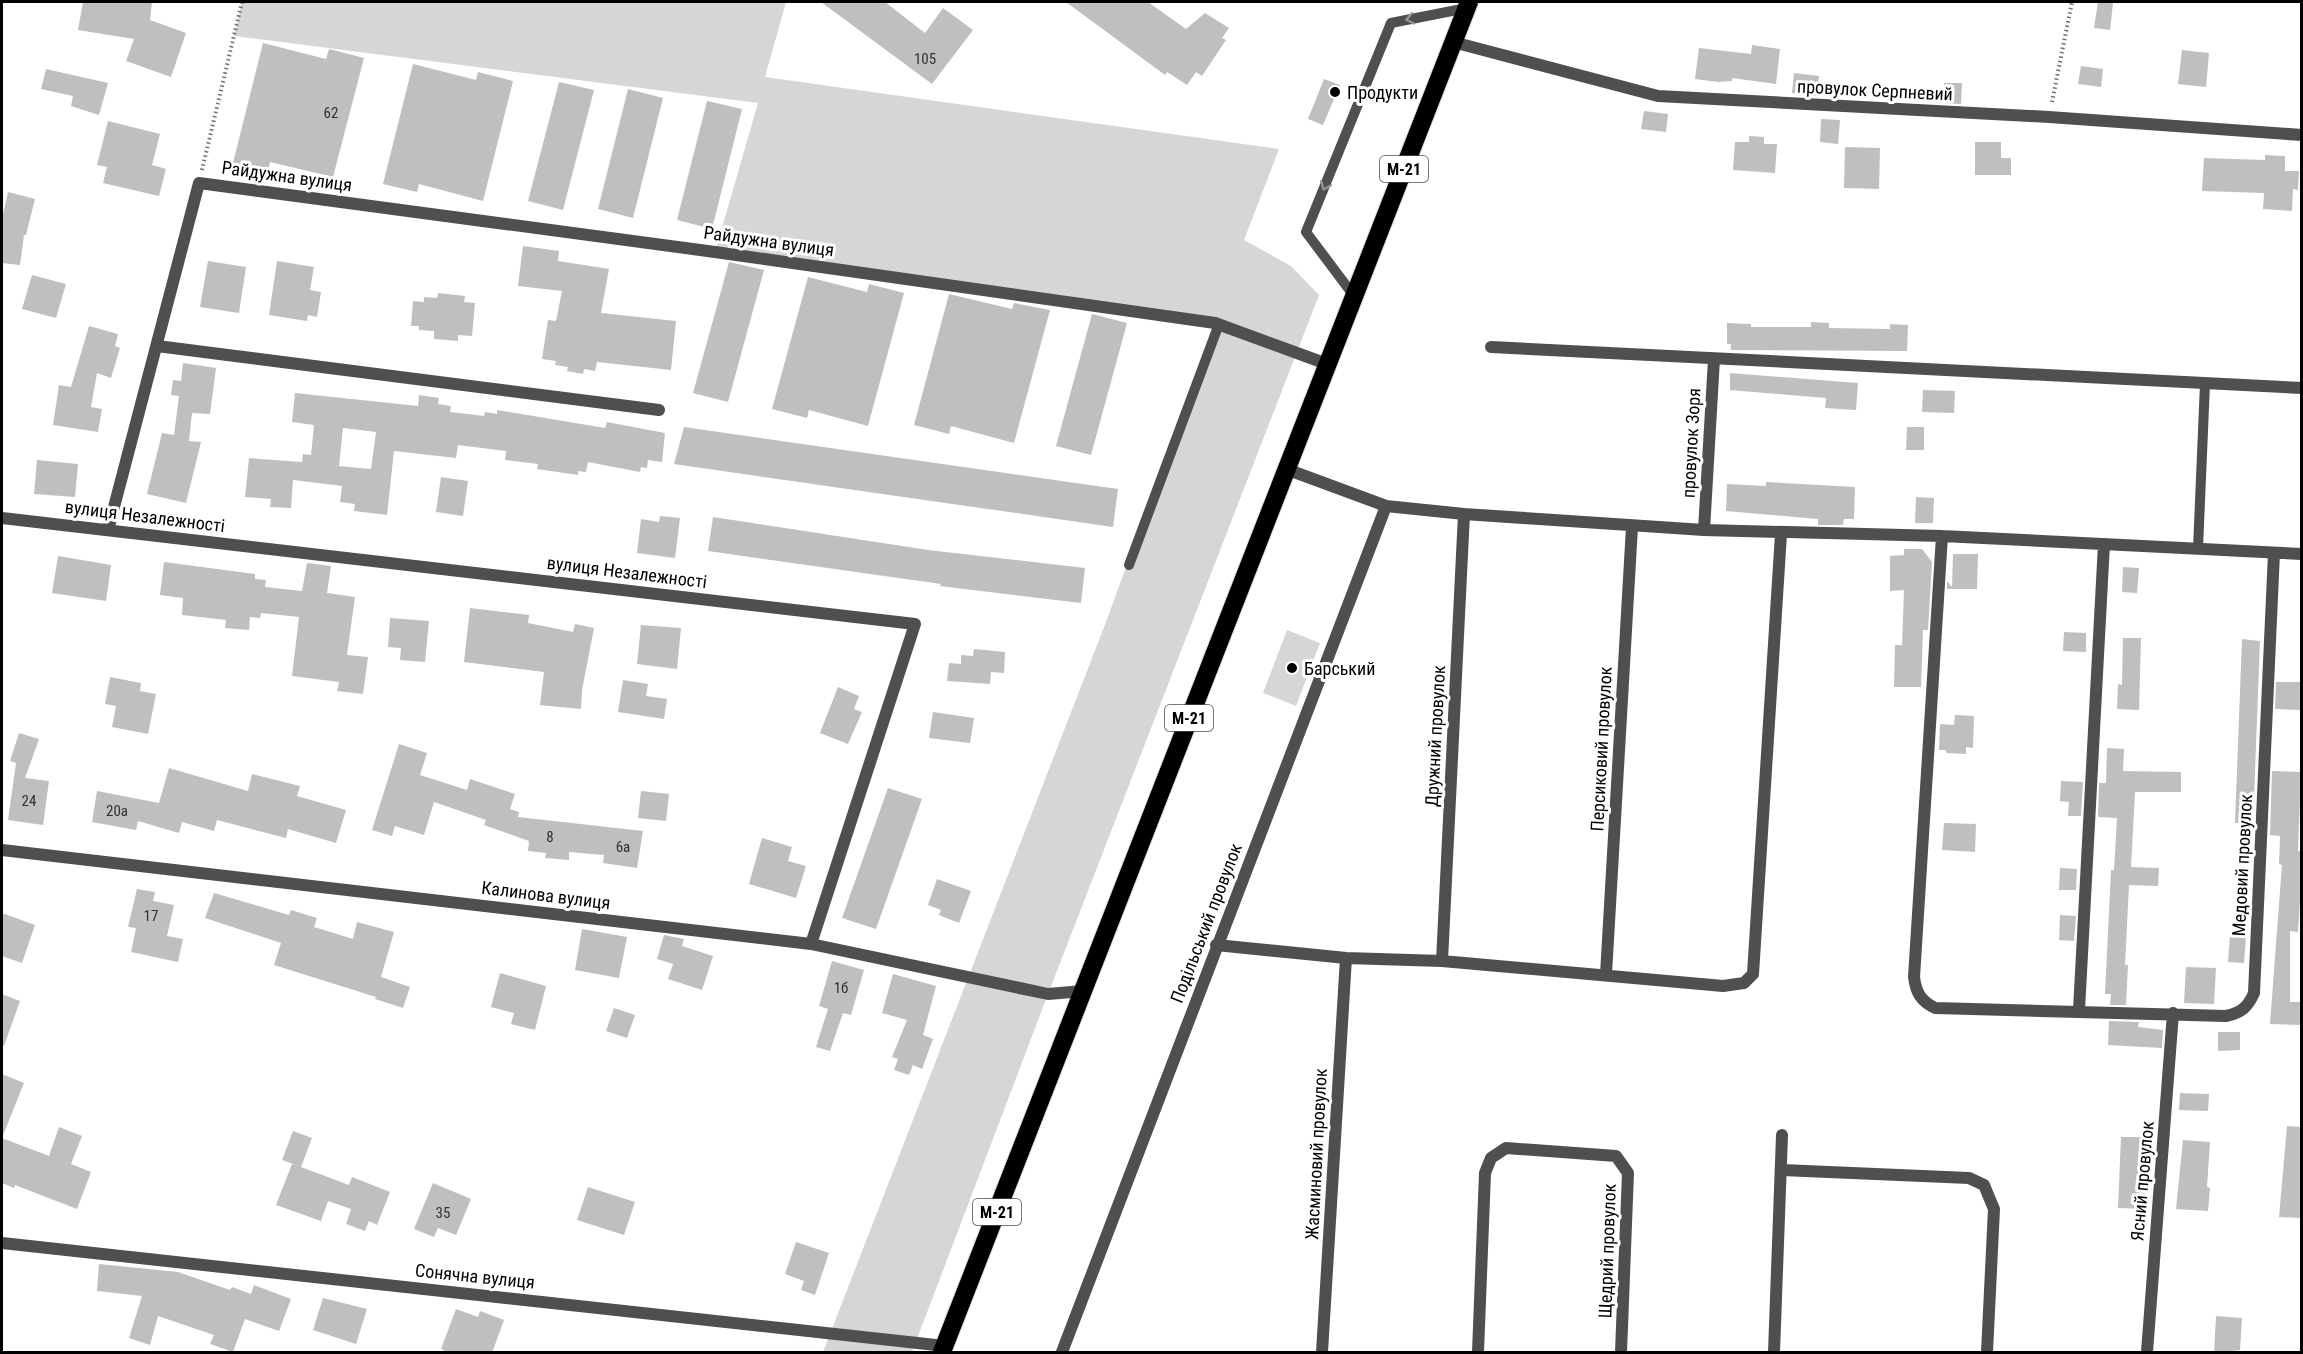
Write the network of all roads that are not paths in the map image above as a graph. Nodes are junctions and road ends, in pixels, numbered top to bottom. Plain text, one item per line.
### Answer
1 (1468, 5) edge
2 (1453, 42) junction
3 (2301, 135) edge
4 (1354, 296) junction
5 (1219, 324) junction
6 (157, 346) junction
7 (1491, 347) dead end
8 (1713, 359) junction
9 (1327, 364) junction
10 (2205, 384) junction
11 (2301, 388) edge
12 (659, 410) dead end
13 (1286, 469) junction
14 (1386, 506) junction
15 (1464, 514) junction
16 (2, 518) edge
17 (1632, 527) junction
18 (108, 530) junction
19 (1704, 530) junction
20 (1781, 534) junction
21 (1942, 536) junction
22 (2104, 544) junction
23 (2198, 548) junction
24 (2274, 553) junction
25 (2301, 554) edge
26 (1129, 565) dead end
27 (2, 850) edge
28 (811, 944) junction
29 (1216, 945) junction
30 (1346, 958) junction
31 (1442, 960) junction
32 (1606, 974) junction
33 (1083, 991) junction
34 (2079, 1010) junction
35 (2173, 1013) junction
36 (1782, 1135) dead end
37 (1782, 1170) junction
38 (2, 1243) edge
39 (944, 1349) edge
40 (1062, 1353) edge
41 (1322, 1353) edge
42 (1478, 1353) edge
43 (1621, 1353) edge
44 (1774, 1353) edge
45 (1987, 1353) edge
46 (2146, 1353) edge

1 - 2 highway, М-21
1 -> 4 lane
2 - 3 street, провулок Серпневий
2 - 4 highway, М-21
4 - 9 highway, М-21
5 - 6 street, Райдужна вулиця
5 - 9 street, Райдужна вулиця
5 - 26 lane
6 - 12 street
6 - 18 street
7 - 8 street
8 - 10 street
8 - 19 street, провулок Зоря
9 - 13 highway, М-21
10 - 11 street
10 - 23 lane
13 - 14 street
13 - 33 highway, М-21
14 - 15 street
14 - 29 street, Подільський провулок
15 - 17 street
15 - 31 street, Дружний провулок
16 - 18 street, вулиця Незалежності
17 - 19 street
17 - 32 street, Персиковий провулок
18 - 28 street, вулиця Незалежності
19 - 20 street
20 - 21 street
20 - 32 street
21 - 22 street
21 - 34 street, Медовий провулок
22 - 23 street
22 - 34 street
23 - 24 street
24 - 25 street
24 - 35 street, Медовий провулок
27 - 28 street, Калинова вулиця
28 - 33 street, Калинова вулиця
29 - 30 street
29 - 40 street, Подільський провулок
30 - 31 street
30 - 41 street, Жасминовий провулок
31 - 32 street
33 - 39 highway, М-21
34 - 35 street, Медовий провулок
35 - 46 street, Ясний провулок
36 - 37 street
37 - 44 street
37 - 45 street
38 - 39 street, Сонячна вулиця
42 - 43 street, Щедрий провулок

